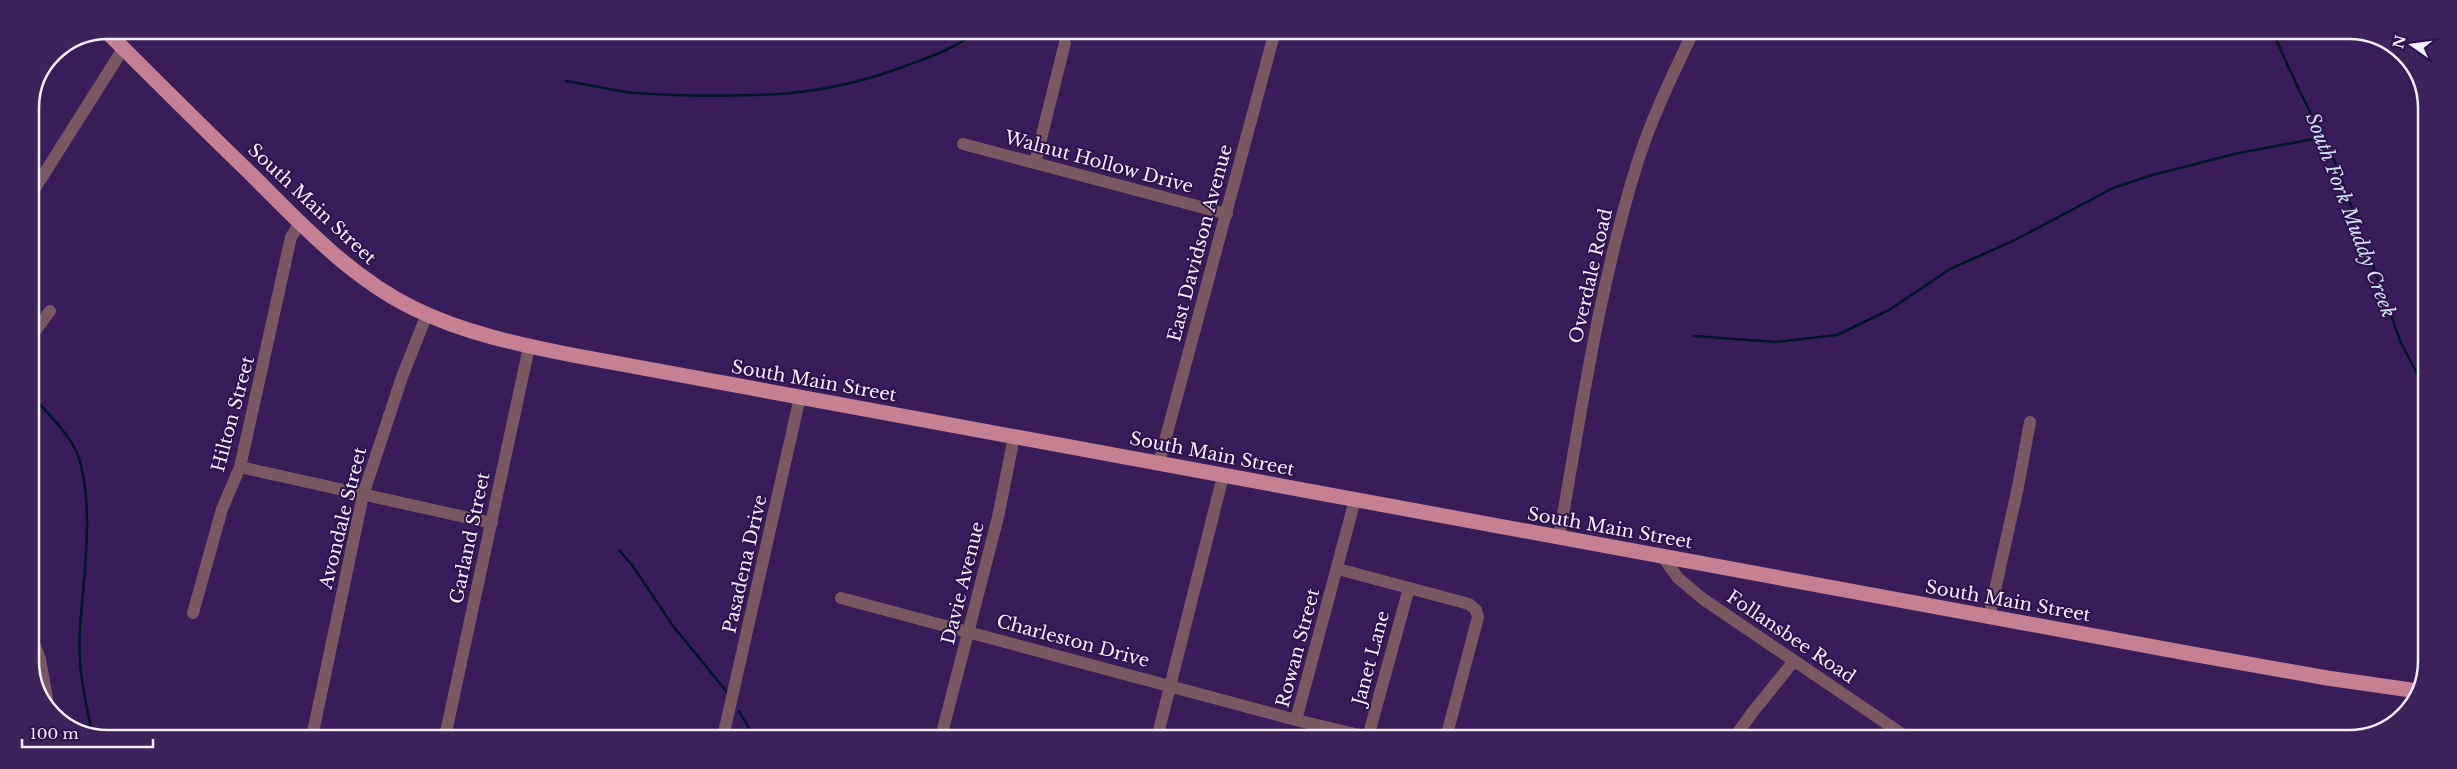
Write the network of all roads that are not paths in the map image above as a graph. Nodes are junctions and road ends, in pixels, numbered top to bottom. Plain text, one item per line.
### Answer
1 (114, 39) edge
2 (1273, 39) edge
3 (1690, 39) edge
4 (1065, 43) dead end
5 (123, 49) junction
6 (963, 144) dead end
7 (1036, 164) junction
8 (39, 180) edge
9 (1226, 214) junction
10 (300, 222) junction
11 (50, 311) dead end
12 (427, 314) junction
13 (39, 326) edge
14 (530, 347) junction
15 (800, 397) junction
16 (2030, 422) dead end
17 (1014, 437) junction
18 (1159, 463) junction
19 (240, 467) junction
20 (1223, 476) junction
21 (363, 495) junction
22 (1355, 500) junction
23 (492, 523) junction
24 (1559, 538) junction
25 (1662, 557) junction
26 (1338, 569) junction
27 (1409, 588) junction
28 (841, 598) dead end
29 (194, 613) dead end
30 (1989, 617) junction
31 (969, 631) junction
32 (39, 657) edge
33 (1794, 661) junction
34 (1171, 686) junction
35 (2412, 690) edge
36 (46, 691) edge
37 (1296, 720) junction
38 (313, 730) edge
39 (447, 730) edge
40 (725, 730) edge
41 (943, 730) edge
42 (1159, 730) edge
43 (1340, 730) edge
44 (1372, 730) edge
45 (1448, 730) edge
46 (1740, 730) edge
47 (1896, 730) edge

1 - 5 main road, South Main Street
2 - 9 street, East Davidson Avenue
3 - 24 street, Overdale Road
4 - 7 street
5 - 8 street
5 - 10 main road, South Main Street
6 - 7 street, Walnut Hollow Drive
7 - 9 street, Walnut Hollow Drive
9 - 18 street, East Davidson Avenue
10 - 12 main road, South Main Street
10 - 19 street, Hilton Street
11 - 13 street
12 - 14 main road, South Main Street
12 - 21 street, Avondale Street
14 - 15 main road, South Main Street
14 - 23 street, Garland Street
15 - 17 main road, South Main Street
15 - 40 street, Pasadena Drive
16 - 30 street
17 - 18 main road, South Main Street
17 - 31 street, Davie Avenue
18 - 20 main road, South Main Street
19 - 21 street
19 - 29 street, Hilton Street
20 - 22 main road, South Main Street
20 - 34 street
21 - 23 street
21 - 38 street, Avondale Street
22 - 24 main road, South Main Street
22 - 26 street, Rowan Street
23 - 39 street, Garland Street
24 - 25 main road, South Main Street
25 - 30 main road, South Main Street
25 - 33 street, Follansbee Road
26 - 27 street
26 - 37 street, Rowan Street
27 - 44 street, Janet Lane
27 - 45 street
28 - 31 street, Charleston Drive
30 - 35 main road, South Main Street
31 - 34 street, Charleston Drive
31 - 41 street, Davie Avenue
32 - 36 street
33 - 46 street
33 - 47 street, Follansbee Road
34 - 37 street, Charleston Drive
34 - 42 street
37 - 43 street, Rowan Street

